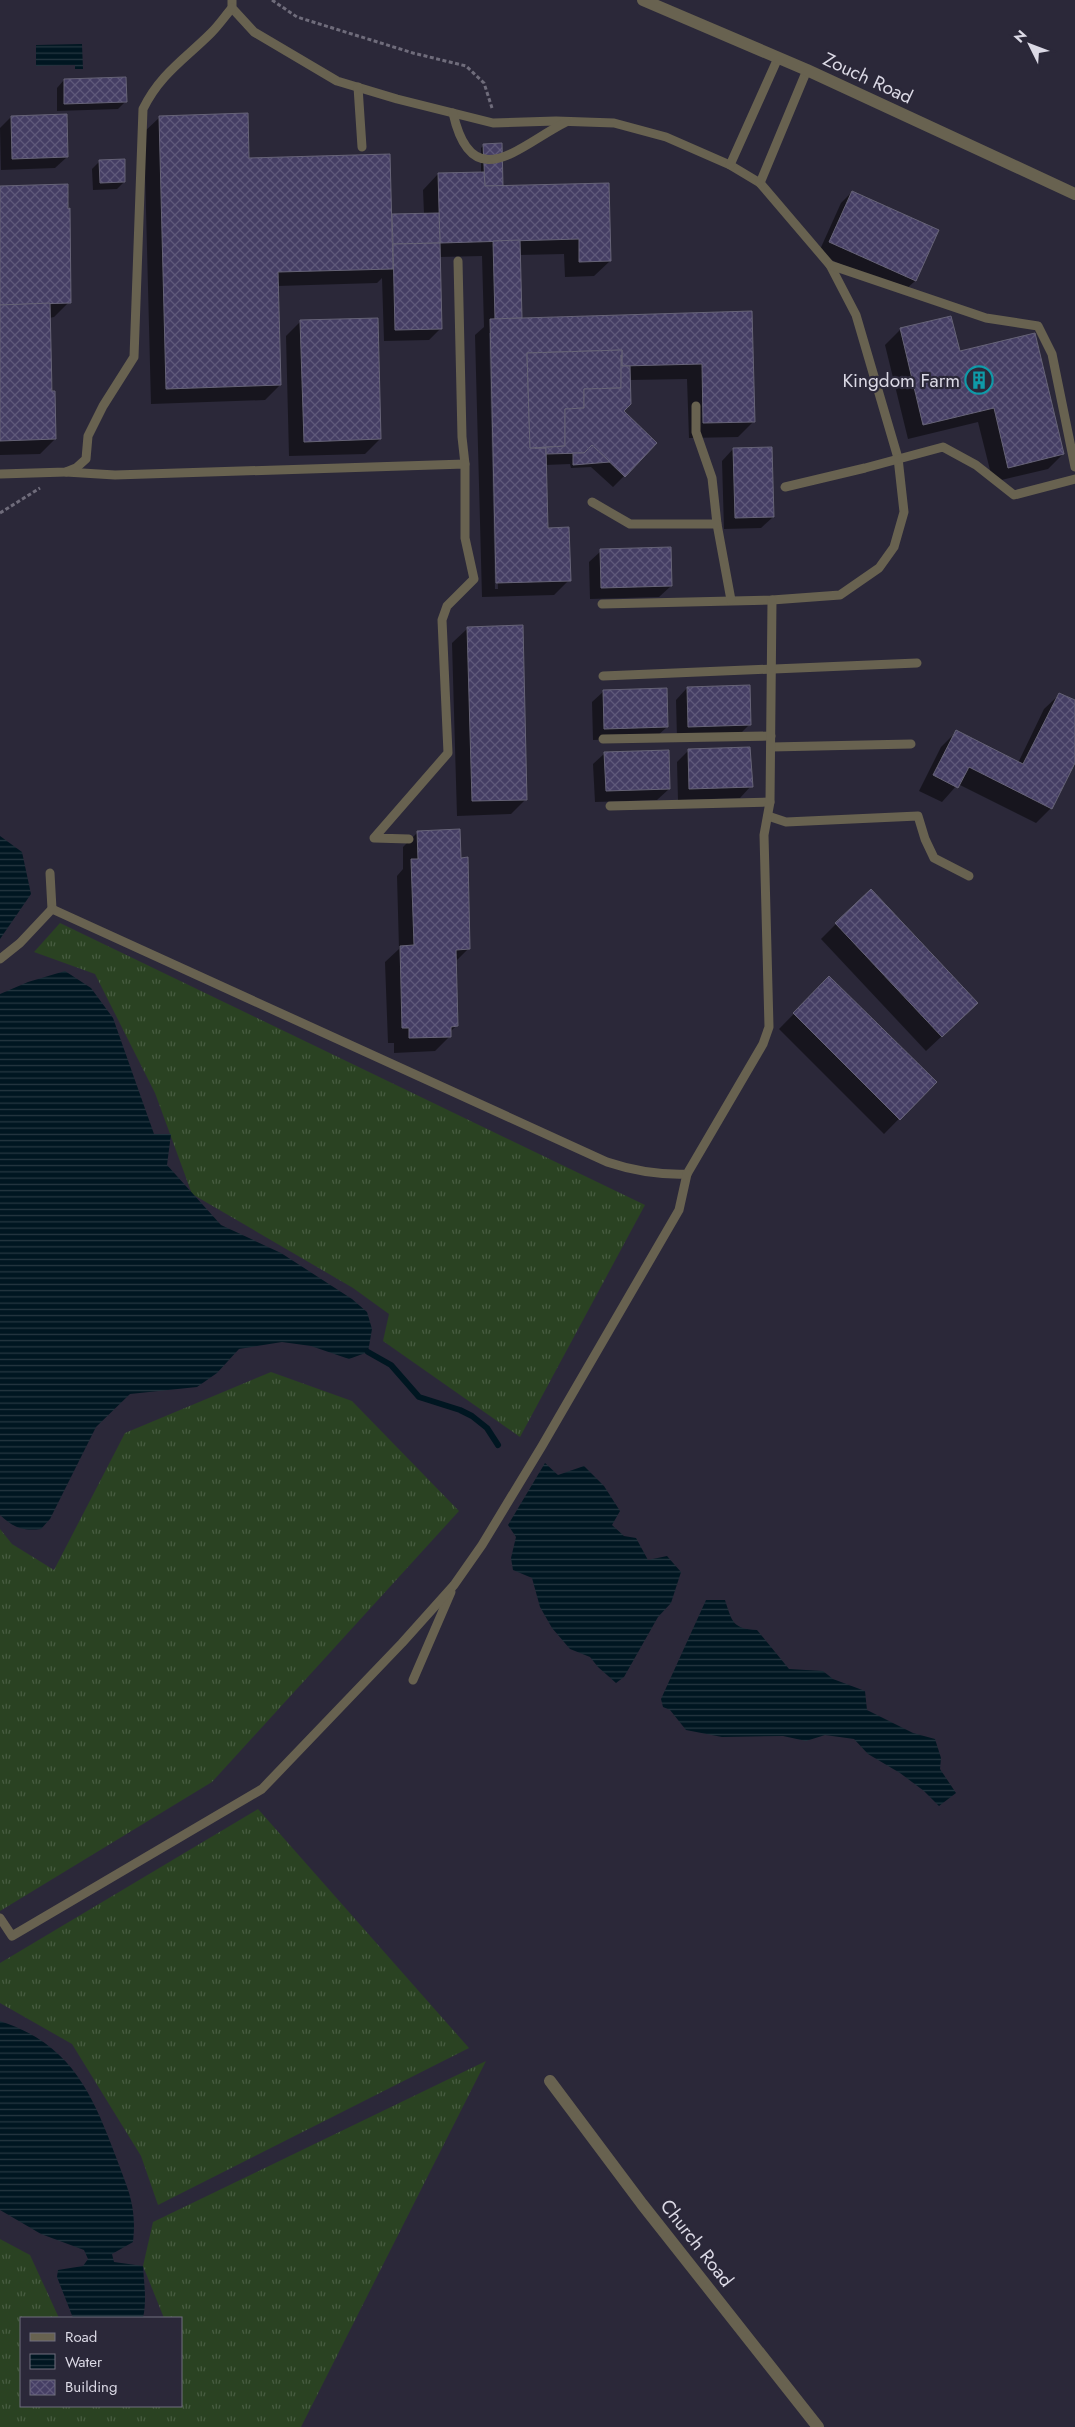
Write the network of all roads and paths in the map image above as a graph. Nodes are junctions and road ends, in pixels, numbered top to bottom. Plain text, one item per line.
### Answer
1 (272, 0) edge
2 (643, 0) edge
3 (232, 4) edge
4 (778, 58) junction
5 (807, 70) junction
6 (358, 87) junction
7 (453, 112) junction
8 (568, 121) junction
9 (492, 122) junction
10 (362, 146) dead end
11 (730, 165) junction
12 (760, 182) junction
13 (1075, 194) edge
14 (458, 261) dead end
15 (830, 265) junction
16 (696, 406) dead end
17 (898, 458) junction
18 (465, 464) junction
19 (1075, 467) edge
20 (66, 472) junction
21 (0, 474) edge
22 (1075, 479) edge
23 (785, 487) dead end
24 (41, 488) dead end
25 (592, 502) dead end
26 (0, 513) edge
27 (717, 524) junction
28 (731, 600) junction
29 (772, 600) junction
30 (602, 604) dead end
31 (917, 664) dead end
32 (771, 671) junction
33 (603, 676) dead end
34 (771, 736) junction
35 (603, 739) dead end
36 (911, 744) dead end
37 (771, 747) junction
38 (770, 802) junction
39 (610, 806) dead end
40 (768, 816) junction
41 (409, 839) dead end
42 (50, 873) dead end
43 (969, 876) dead end
44 (52, 909) junction
45 (0, 959) edge
46 (687, 1174) junction
47 (454, 1585) junction
48 (413, 1680) dead end
49 (0, 1918) edge
50 (550, 2081) dead end
51 (818, 2427) edge

1 - 9 path
2 - 4 street, Zouch Road
3 - 6 lane
3 - 20 lane
4 - 5 street, Zouch Road
4 - 11 lane
5 - 12 lane
5 - 13 street, Zouch Road
6 - 7 lane
6 - 10 lane
7 - 8 lane
7 - 9 lane
8 - 9 lane
8 - 11 lane
11 - 12 lane
12 - 15 lane
14 - 18 lane
15 - 17 lane
15 - 19 lane
16 - 27 lane
17 - 22 lane
17 - 23 lane
17 - 29 lane
18 - 20 lane
18 - 41 lane
20 - 21 lane
24 - 26 path
25 - 27 lane
27 - 28 lane
28 - 29 lane
28 - 30 lane
29 - 32 lane
31 - 32 lane
32 - 33 lane
32 - 34 lane
34 - 35 lane
34 - 37 lane
36 - 37 lane
37 - 38 lane
38 - 39 lane
38 - 40 lane
40 - 43 lane
40 - 46 lane
42 - 44 lane
44 - 45 lane
44 - 46 lane
46 - 47 lane
47 - 48 lane
47 - 49 lane
50 - 51 street, Church Road

